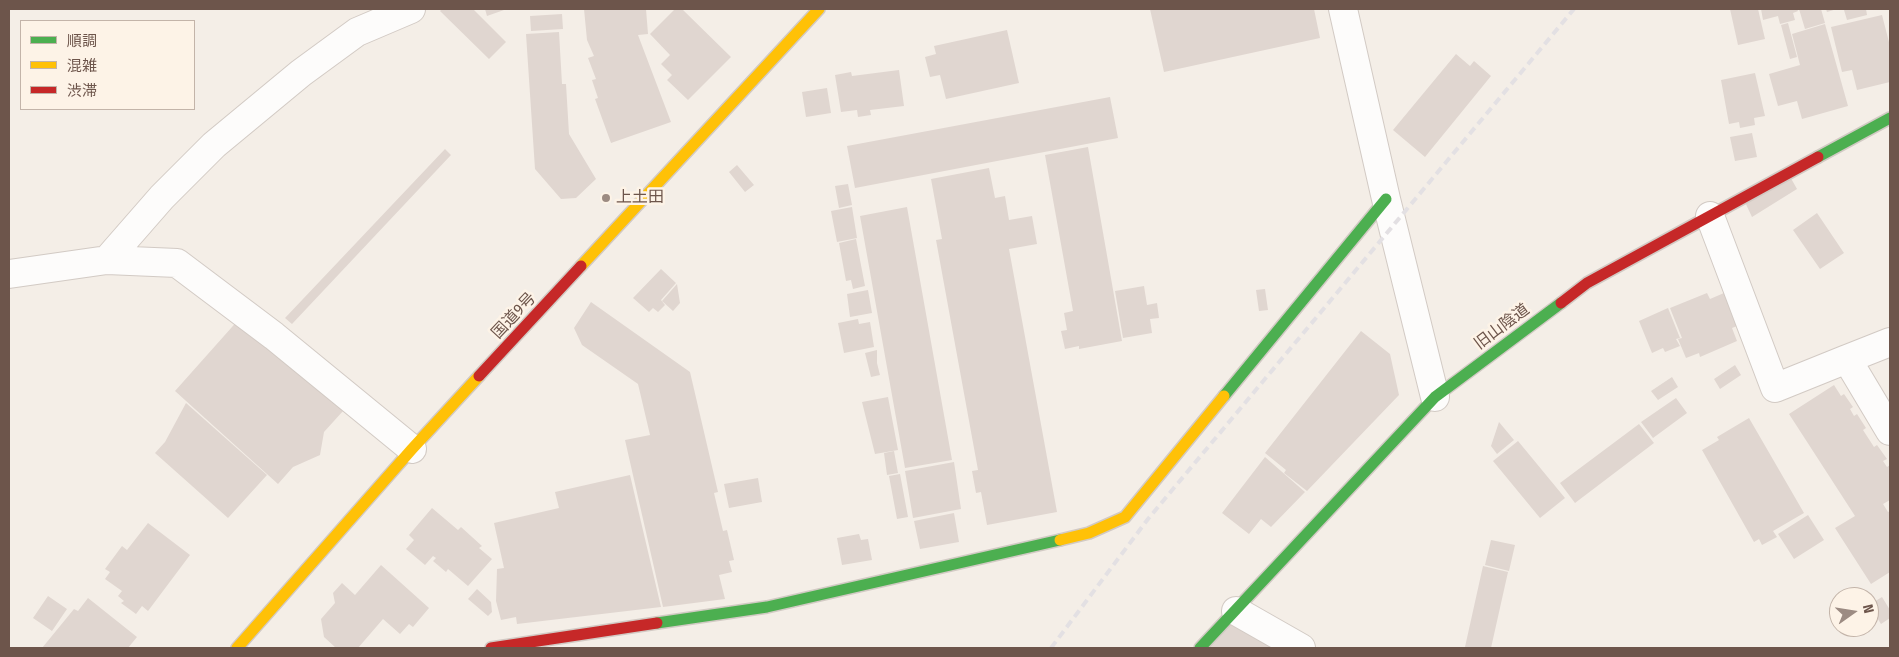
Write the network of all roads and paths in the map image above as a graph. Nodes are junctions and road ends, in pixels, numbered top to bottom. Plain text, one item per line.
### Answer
1 (411, 9) edge
2 (819, 9) edge
3 (1343, 9) edge
4 (1890, 118) edge
5 (1386, 200) junction
6 (1710, 216) junction
7 (107, 260) junction
8 (9, 274) edge
9 (1890, 342) edge
10 (1847, 359) junction
11 (1435, 396) junction
12 (1890, 431) edge
13 (412, 449) junction
14 (1236, 611) junction
15 (237, 648) edge
16 (491, 648) edge
17 (1200, 648) edge
18 (1301, 648) edge

1 - 7 street
2 - 13 main road, 国道9号
3 - 5 street
4 - 6 main road, 旧山陰道
5 - 11 street
5 - 16 main road
6 - 10 street
6 - 11 main road, 旧山陰道
7 - 8 street
7 - 13 street
9 - 10 street
10 - 12 street
11 - 14 main road, 旧山陰道
13 - 15 main road, 国道9号
14 - 17 main road, 旧山陰道
14 - 18 street

